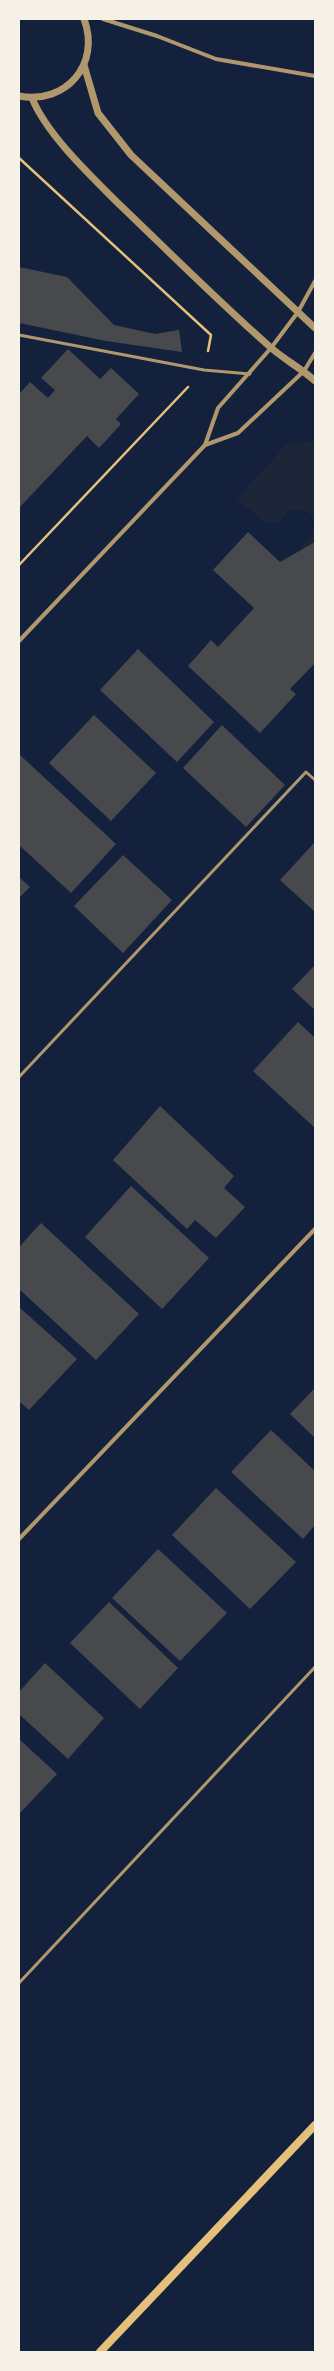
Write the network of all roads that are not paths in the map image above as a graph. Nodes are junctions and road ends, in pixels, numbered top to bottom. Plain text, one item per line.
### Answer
1 (84, 19) edge
2 (103, 19) edge
3 (84, 65) junction
4 (315, 76) edge
5 (19, 96) edge
6 (32, 98) junction
7 (315, 281) edge
8 (298, 312) junction
9 (315, 328) edge
10 (19, 335) edge
11 (271, 348) junction
12 (315, 353) edge
13 (304, 371) junction
14 (250, 374) junction
15 (315, 381) edge
16 (205, 446) junction
17 (19, 641) edge
18 (315, 780) edge
19 (19, 1077) edge
20 (315, 1228) edge
21 (19, 1540) edge
22 (315, 1667) edge
23 (19, 1983) edge
24 (315, 2125) edge
25 (100, 2352) edge

1 - 3 street
2 - 4 street
3 - 6 street
3 - 8 street
5 - 6 street
6 - 11 street
7 - 8 street
8 - 9 street
8 - 11 street
10 - 14 lane
11 - 13 street
11 - 14 street
12 - 13 street
13 - 15 street
13 - 16 street
14 - 16 street
16 - 17 street
18 - 19 lane
20 - 21 street
22 - 23 lane
24 - 25 main road

